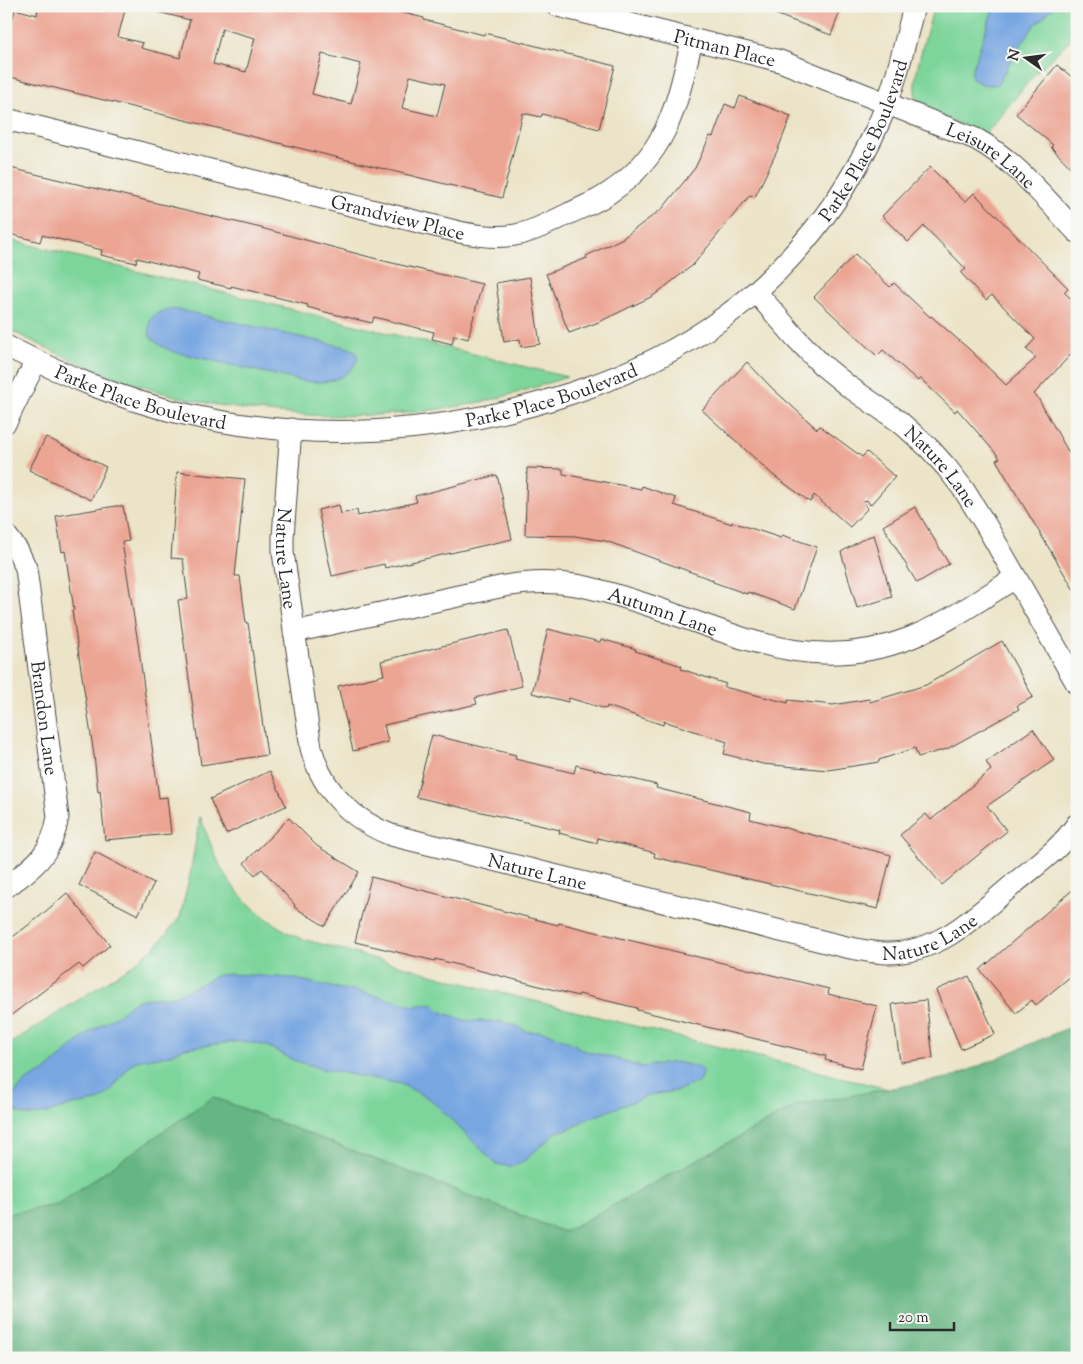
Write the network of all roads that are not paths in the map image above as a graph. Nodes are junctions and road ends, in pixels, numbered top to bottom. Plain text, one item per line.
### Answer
1 (558, 6) edge
2 (914, 6) edge
3 (692, 40) junction
4 (887, 104) junction
5 (6, 119) edge
6 (1077, 232) edge
7 (756, 292) junction
8 (6, 346) edge
9 (36, 361) junction
10 (6, 422) edge
11 (292, 429) junction
12 (6, 535) edge
13 (1015, 578) junction
14 (294, 632) junction
15 (1077, 684) edge
16 (1077, 824) edge
17 (6, 887) edge

1 - 3 street, Pitman Place
2 - 4 street, Parke Place Boulevard
3 - 4 street, Pitman Place
3 - 5 street, Grandview Place
4 - 6 street, Leisure Lane
4 - 7 street, Parke Place Boulevard
7 - 11 street, Parke Place Boulevard
7 - 13 street, Nature Lane
8 - 9 street, Parke Place Boulevard
9 - 10 street
9 - 11 street, Parke Place Boulevard
11 - 14 street, Nature Lane
12 - 17 street, Brandon Lane
13 - 14 street, Autumn Lane
13 - 15 street, Nature Lane
14 - 16 street, Nature Lane

